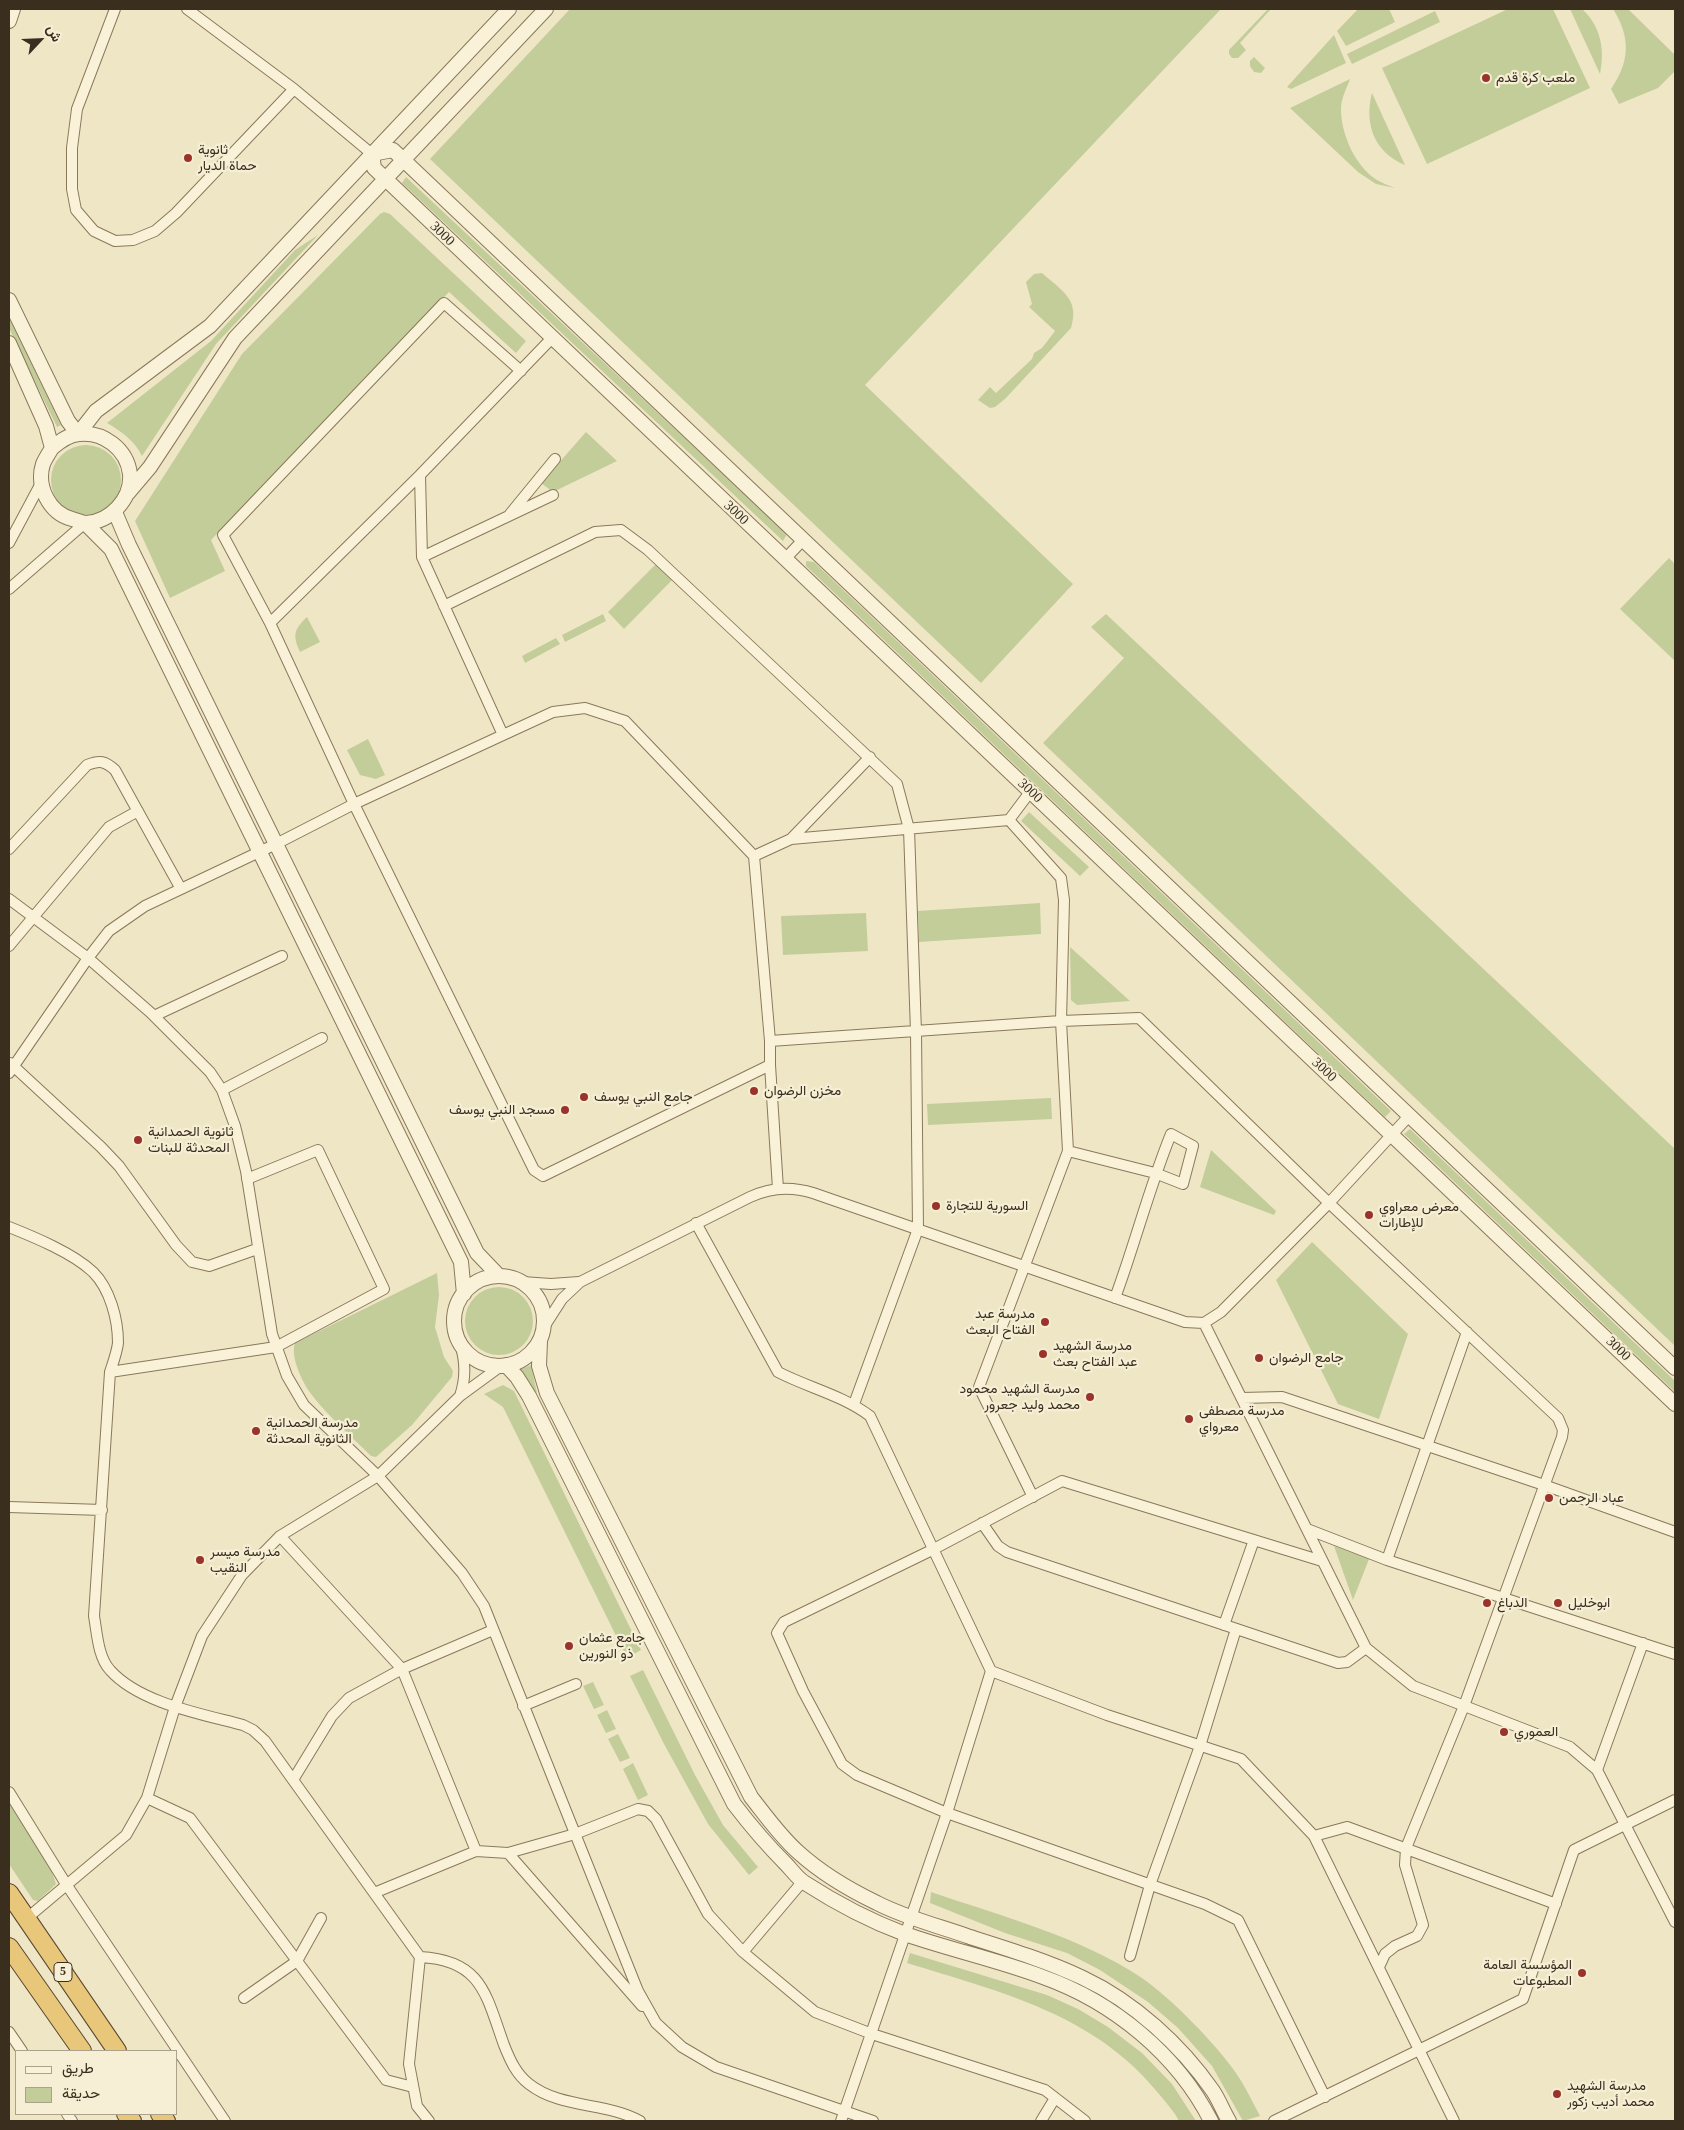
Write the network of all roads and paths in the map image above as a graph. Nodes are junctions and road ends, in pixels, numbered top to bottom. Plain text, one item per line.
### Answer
1 (13, 9) edge
2 (115, 9) edge
3 (189, 9) edge
4 (508, 9) edge
5 (546, 9) edge
6 (9, 21) edge
7 (294, 89) junction
8 (372, 154) junction
9 (403, 160) junction
10 (385, 179) junction
11 (9, 300) edge
12 (552, 338) junction
13 (9, 343) edge
14 (521, 371) junction
15 (78, 434) junction
16 (52, 448) junction
17 (555, 459) dead end
18 (420, 475) junction
19 (41, 483) junction
20 (128, 493) junction
21 (553, 495) dead end
22 (115, 512) junction
23 (508, 516) junction
24 (85, 523) junction
25 (803, 540) junction
26 (9, 543) edge
27 (422, 557) junction
28 (785, 559) junction
29 (9, 589) edge
30 (444, 606) junction
31 (270, 624) junction
32 (503, 735) junction
33 (870, 757) junction
34 (1030, 792) junction
35 (354, 804) junction
36 (138, 811) junction
37 (1009, 820) junction
38 (909, 829) junction
39 (791, 839) junction
40 (276, 844) junction
41 (9, 850) edge
42 (260, 852) junction
43 (754, 856) junction
44 (181, 888) junction
45 (9, 899) edge
46 (32, 917) junction
47 (9, 946) edge
48 (282, 956) dead end
49 (88, 958) junction
50 (154, 1016) junction
51 (1061, 1021) junction
52 (916, 1032) junction
53 (322, 1038) dead end
54 (770, 1041) junction
55 (770, 1065) junction
56 (11, 1067) edge
57 (222, 1090) junction
58 (1409, 1116) junction
59 (1392, 1135) junction
60 (1068, 1151) junction
61 (1154, 1173) junction
62 (247, 1179) junction
63 (778, 1188) junction
64 (1329, 1203) junction
65 (696, 1223) junction
66 (9, 1226) edge
67 (918, 1229) junction
68 (257, 1250) junction
69 (1026, 1267) junction
70 (500, 1276) junction
71 (522, 1282) junction
72 (580, 1282) junction
73 (464, 1294) junction
74 (1115, 1298) junction
75 (1204, 1323) junction
76 (1467, 1332) junction
77 (542, 1334) junction
78 (460, 1344) junction
79 (276, 1346) junction
80 (503, 1366) junction
81 (1675, 1368) edge
82 (110, 1372) junction
83 (460, 1396) junction
84 (1242, 1398) junction
85 (854, 1404) junction
86 (1675, 1404) edge
87 (1427, 1446) junction
88 (378, 1476) junction
89 (1544, 1485) junction
90 (1033, 1497) junction
91 (9, 1507) edge
92 (102, 1510) junction
93 (982, 1523) junction
94 (1307, 1529) junction
95 (1675, 1532) edge
96 (280, 1536) junction
97 (1254, 1540) junction
98 (932, 1550) junction
99 (1387, 1560) junction
100 (1322, 1561) junction
101 (1503, 1597) junction
102 (1224, 1625) junction
103 (1236, 1629) junction
104 (493, 1630) junction
105 (1643, 1643) junction
106 (1366, 1648) junction
107 (1675, 1654) edge
108 (402, 1669) junction
109 (991, 1671) junction
110 (576, 1684) dead end
111 (523, 1706) junction
112 (1464, 1706) junction
113 (174, 1707) junction
114 (706, 1707) junction
115 (690, 1715) junction
116 (1200, 1746) junction
117 (1597, 1770) junction
118 (294, 1780) junction
119 (9, 1792) edge
120 (147, 1798) junction
121 (1675, 1800) edge
122 (947, 1813) junction
123 (1625, 1825) junction
124 (575, 1834) junction
125 (1314, 1836) junction
126 (1406, 1848) junction
127 (476, 1851) junction
128 (508, 1853) junction
129 (802, 1882) junction
130 (66, 1884) junction
131 (1150, 1885) junction
132 (374, 1892) junction
133 (9, 1893) edge
134 (1556, 1904) junction
135 (911, 1917) junction
136 (322, 1918) dead end
137 (26, 1919) junction
138 (1675, 1922) edge
139 (905, 1934) junction
140 (9, 1947) edge
141 (743, 1952) junction
142 (420, 1956) junction
143 (1130, 1956) dead end
144 (297, 1960) junction
145 (1379, 1967) junction
146 (244, 1998) dead end
147 (656, 2022) junction
148 (9, 2032) edge
149 (872, 2034) junction
150 (21, 2050) edge
151 (81, 2050) edge
152 (116, 2050) edge
153 (177, 2050) edge
154 (178, 2051) edge
155 (1420, 2051) junction
156 (414, 2087) junction
157 (1325, 2097) junction
158 (1055, 2098) junction
159 (843, 2116) edge
160 (225, 2121) edge
161 (429, 2121) edge
162 (640, 2121) edge
163 (872, 2121) edge
164 (1040, 2121) edge
165 (1085, 2121) edge
166 (1211, 2121) edge
167 (1228, 2121) edge
168 (1274, 2121) edge
169 (1454, 2121) edge

1 - 6 street
2 - 7 street
3 - 7 street
4 - 8 street
5 - 9 street
7 - 8 street
8 - 9 street, 3000
8 - 10 street, 3000
8 - 15 street
9 - 10 street
9 - 25 street, 3000
10 - 12 street, 3000
10 - 20 street
11 - 15 street
12 - 14 street
12 - 28 street, 3000
13 - 16 street
14 - 18 street
14 - 31 street
15 - 16 street
15 - 20 street
16 - 19 street
17 - 23 street
18 - 27 street
18 - 31 street
19 - 24 street
19 - 26 street
20 - 22 street
21 - 23 street
22 - 24 street
22 - 40 street
23 - 27 street
24 - 29 street
24 - 42 street
25 - 28 street
25 - 58 street, 3000
27 - 30 street
28 - 34 street, 3000
30 - 32 street
30 - 33 street
31 - 35 street
32 - 35 street
32 - 43 street
33 - 38 street
33 - 39 street
34 - 37 street
34 - 59 street, 3000
35 - 40 street
35 - 55 street
36 - 41 street
36 - 44 street
36 - 46 street
37 - 38 street
37 - 51 street
38 - 39 street
38 - 52 street
39 - 43 street
40 - 42 street
40 - 70 street
42 - 44 street
42 - 73 street
43 - 54 street
44 - 49 street
45 - 46 street
46 - 47 street
46 - 49 street
48 - 50 street
49 - 50 street
49 - 56 street
50 - 57 street
51 - 52 street
51 - 60 street
51 - 64 street
52 - 54 street
52 - 67 street
53 - 57 street
54 - 55 street
55 - 63 street
56 - 68 street
57 - 62 street
58 - 59 street
58 - 81 street, 3000
59 - 64 street
59 - 86 street, 3000
60 - 61 street
60 - 69 street
61 - 61 street
61 - 74 street
62 - 68 street
62 - 79 street
63 - 65 street
63 - 67 street
64 - 75 street
64 - 76 street
65 - 72 street
65 - 85 street
66 - 82 street
67 - 69 street
67 - 85 street
68 - 79 street
69 - 74 street
69 - 90 street
70 - 71 street
70 - 73 street
71 - 72 street
71 - 77 street
72 - 77 street
73 - 78 street
74 - 75 street
75 - 84 street
76 - 87 street
76 - 89 street
77 - 80 street
77 - 114 street
78 - 80 street
78 - 83 street
79 - 82 street
79 - 88 street
80 - 83 street
80 - 115 street
82 - 92 street
83 - 88 street
84 - 87 street
84 - 94 street
85 - 98 street
87 - 89 street
87 - 99 street
88 - 96 street
88 - 104 street
89 - 95 street
89 - 101 street
90 - 93 street
90 - 97 street
91 - 92 street
92 - 113 street
93 - 98 street
93 - 102 street
94 - 99 street
94 - 100 street
96 - 108 street
96 - 113 street
97 - 100 street
97 - 102 street
98 - 109 street
98 - 122 street
99 - 101 street
100 - 106 street
101 - 105 street
101 - 112 street
102 - 103 street
103 - 106 street
103 - 116 street
104 - 108 street
104 - 111 street
105 - 107 street
105 - 117 street
106 - 112 street
108 - 118 street
108 - 127 street
109 - 116 street
109 - 122 street
110 - 111 street
111 - 124 street
112 - 117 street
112 - 126 street
113 - 118 street
113 - 120 street
114 - 115 street
114 - 135 street
115 - 129 street
116 - 125 street
116 - 131 street
117 - 123 street
118 - 132 street
119 - 130 street
120 - 130 street
120 - 144 street
121 - 123 street
122 - 131 street
122 - 135 street
123 - 134 street
123 - 138 street
124 - 128 street
124 - 141 street
124 - 147 street
125 - 126 street
125 - 145 street
126 - 134 street
126 - 145 street
127 - 128 street
127 - 132 street
128 - 147 street
129 - 139 street
129 - 141 street
130 - 137 street
130 - 153 street
131 - 143 street
131 - 157 street
132 - 142 street
133 - 137 highway, 5
134 - 155 street
135 - 139 street
135 - 167 street
136 - 144 street
137 - 152 highway, 5
139 - 149 street
139 - 166 street
140 - 151 highway, 5
141 - 149 street
142 - 156 street
142 - 162 street
144 - 146 street
144 - 156 street
145 - 155 street
147 - 159 street
148 - 150 street
149 - 158 street
149 - 159 street
154 - 160 street
155 - 157 street
155 - 169 street
156 - 161 street
157 - 168 street
158 - 164 street
158 - 165 street
159 - 163 street

